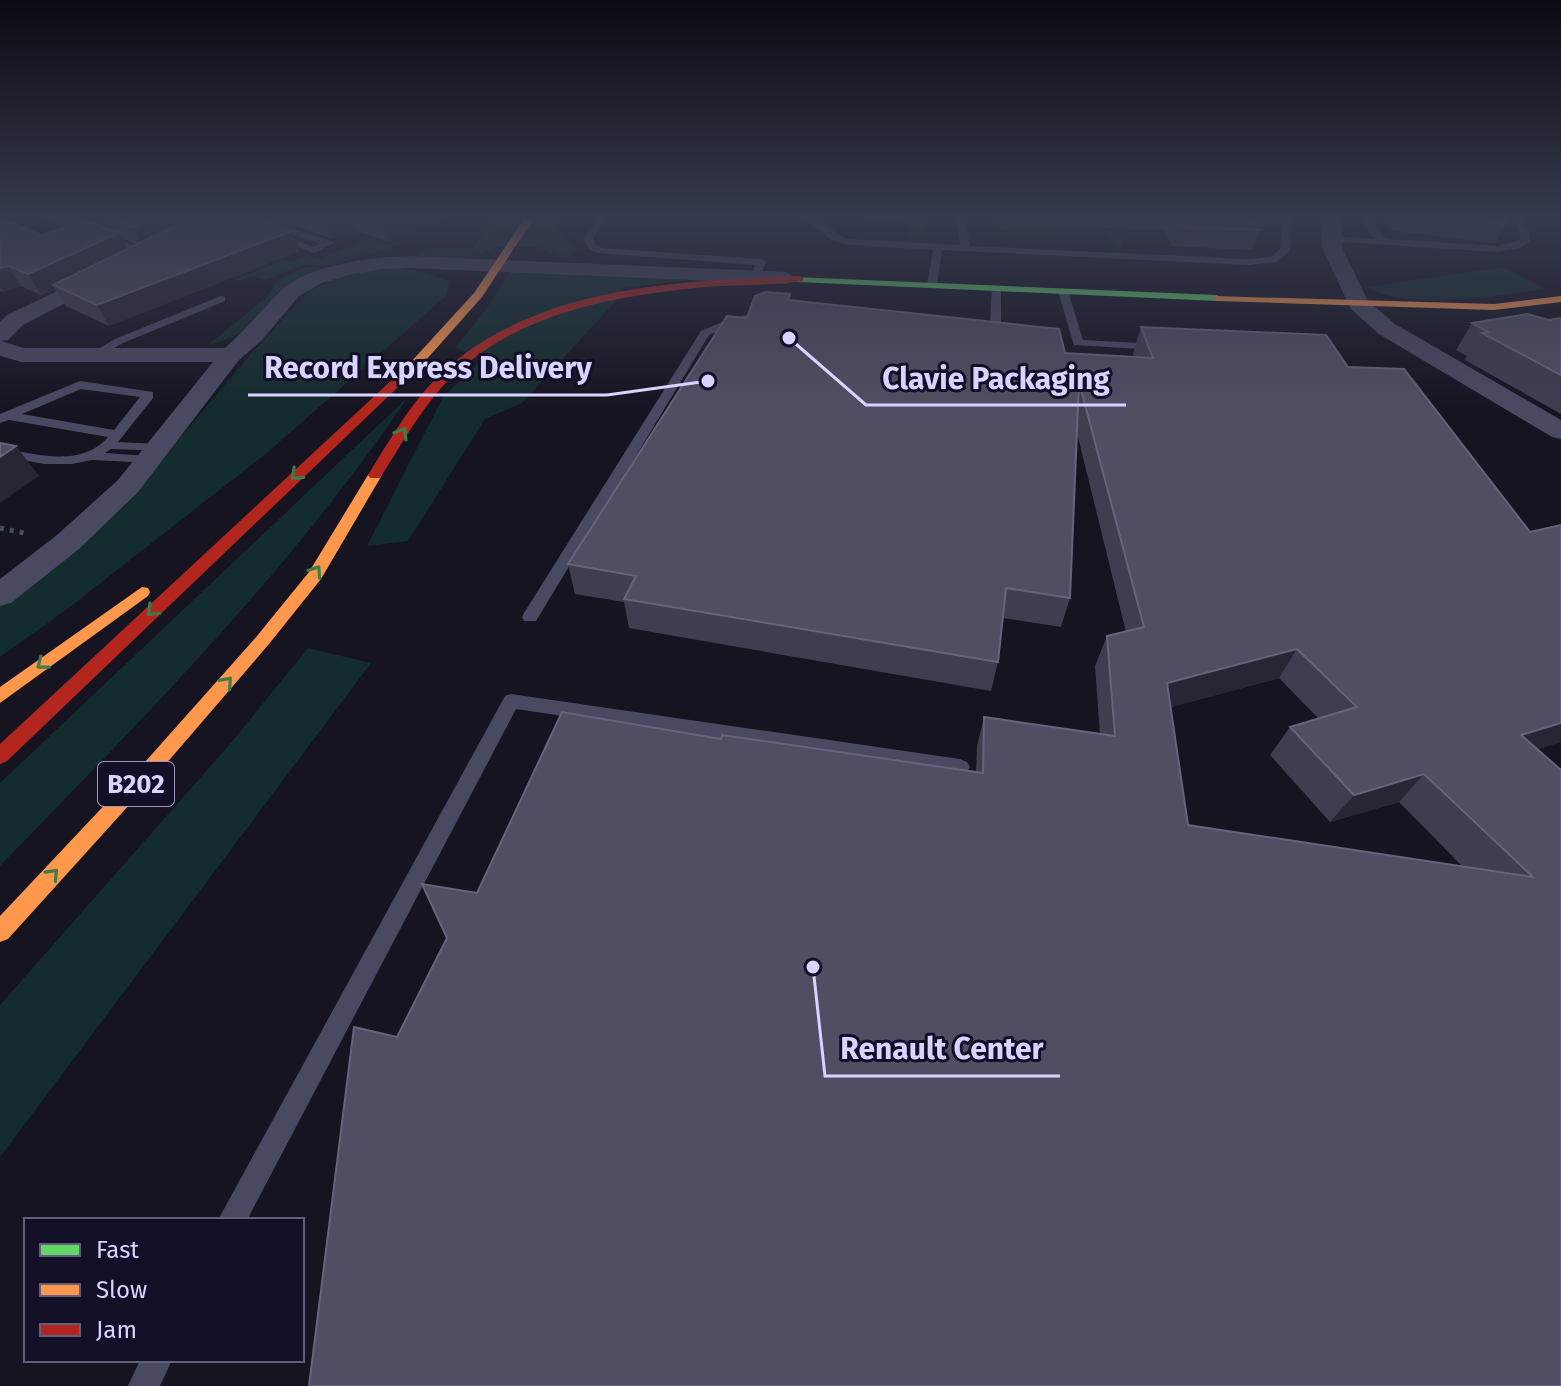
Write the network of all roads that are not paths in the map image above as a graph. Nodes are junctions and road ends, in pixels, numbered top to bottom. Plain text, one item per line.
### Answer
1 (96, 280) edge
2 (314, 280) edge
3 (465, 280) edge
4 (489, 280) edge
5 (782, 280) edge
6 (815, 280) edge
7 (933, 280) edge
8 (1347, 280) edge
9 (932, 285) junction
10 (996, 288) junction
11 (1063, 291) junction
12 (221, 299) dead end
13 (1561, 299) edge
14 (471, 303) junction
15 (1359, 304) junction
16 (786, 312) edge
17 (965, 328) edge
18 (995, 330) junction
19 (1009, 333) edge
20 (0, 341) edge
21 (1065, 342) edge
22 (1078, 343) junction
23 (1173, 347) edge
24 (231, 355) junction
25 (92, 356) junction
26 (3, 417) edge
27 (1561, 431) edge
28 (112, 440) junction
29 (0, 452) edge
30 (153, 454) junction
31 (92, 456) junction
32 (250, 519) junction
33 (0, 595) edge
34 (530, 617) dead end
35 (0, 696) edge
36 (0, 756) edge
37 (960, 767) edge
38 (0, 932) edge
39 (233, 1218) edge
40 (156, 1362) edge
41 (143, 1386) edge

1 - 20 street
2 - 24 street
3 - 14 street
4 - 14 highway
38 -> 5 highway, B202
6 - 9 highway
7 - 9 lane
8 - 15 street
9 - 10 highway
10 - 11 highway
10 - 18 lane
11 - 15 highway
11 - 22 lane
12 - 25 lane
13 - 15 highway
14 -> 32 highway
15 - 27 street
16 - 34 lane
17 - 18 lane
18 - 19 lane
20 - 25 street
21 - 22 lane
22 - 23 lane
24 - 25 street
24 - 30 street
26 - 28 lane
26 - 28 lane
28 - 30 lane
28 - 31 lane
29 - 31 lane
30 - 31 lane
30 - 33 street
32 -> 35 highway
32 -> 36 highway
37 - 39 lane
40 - 41 lane

